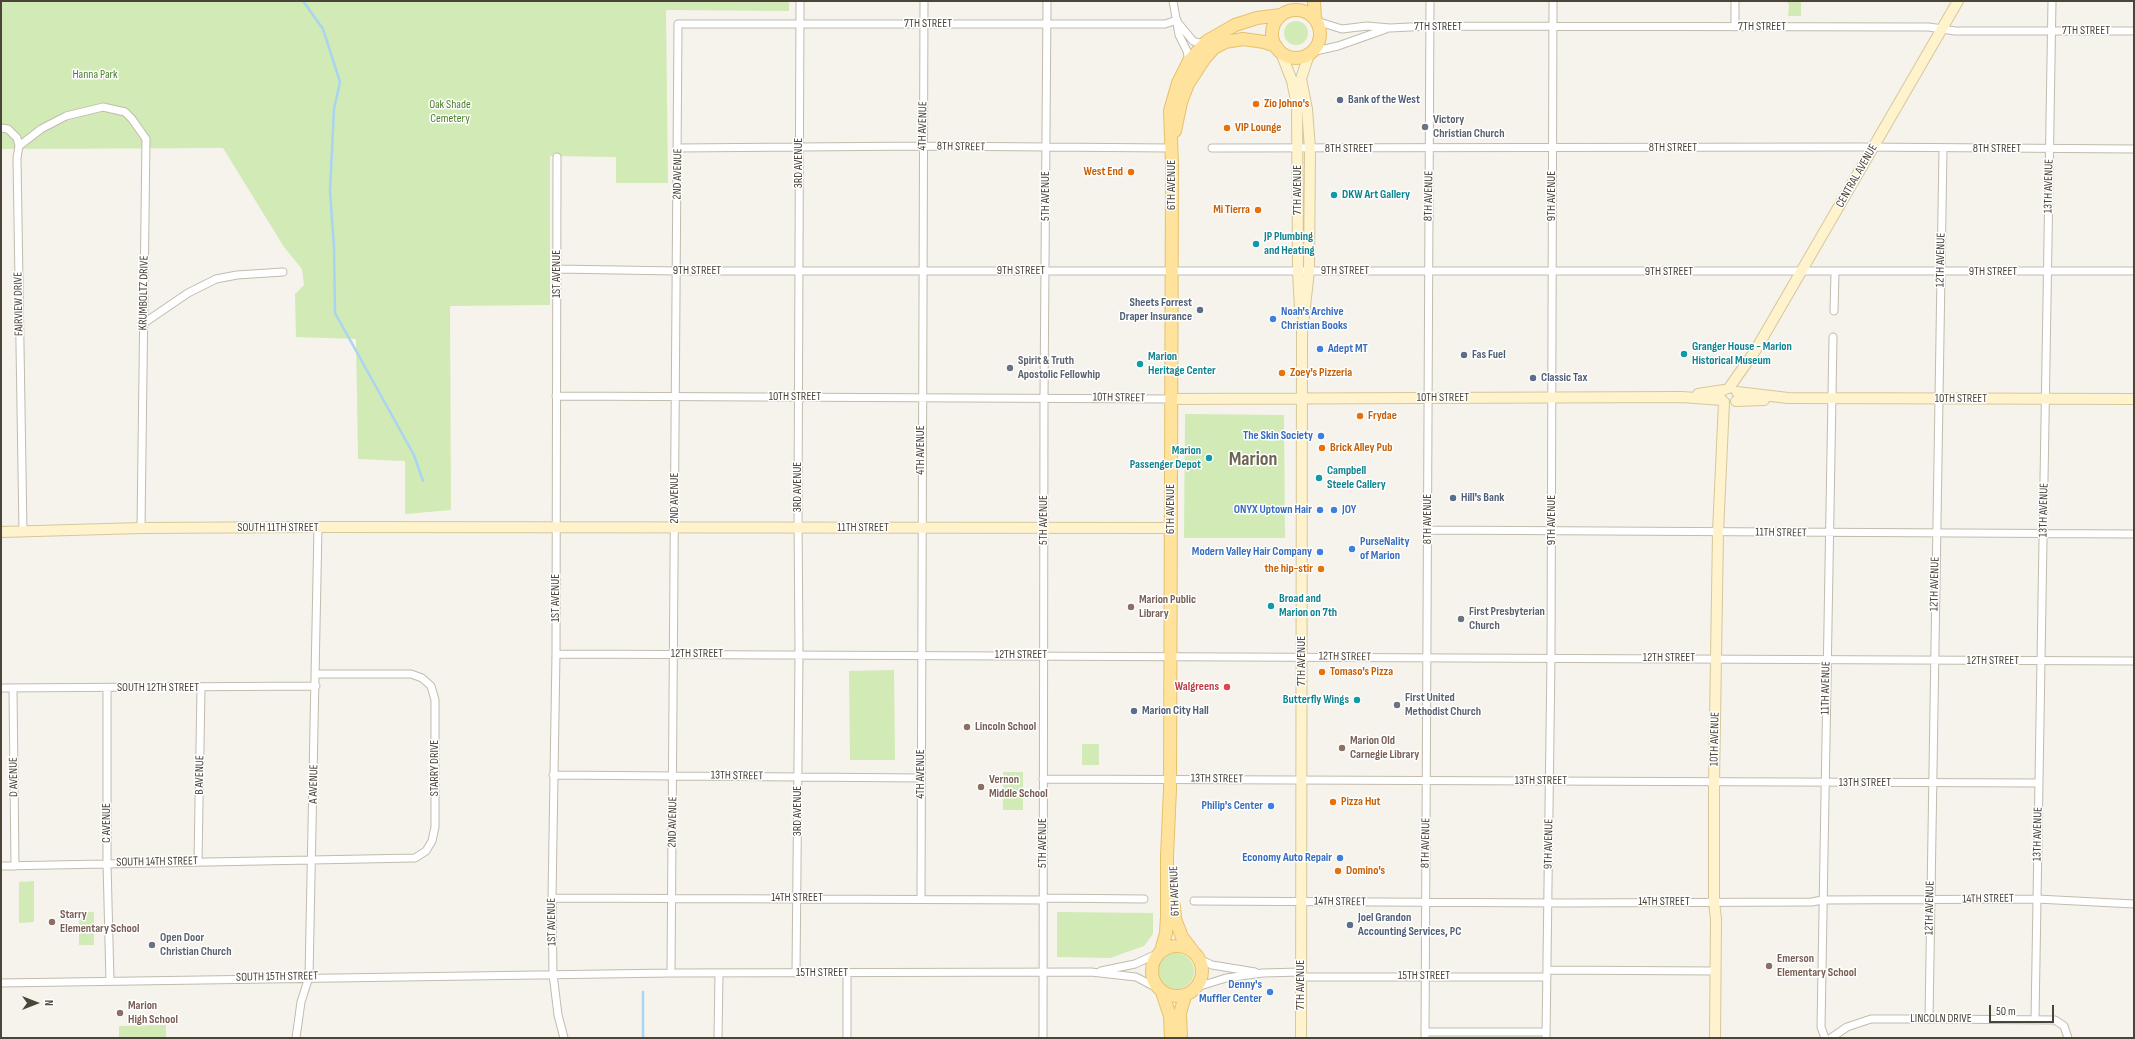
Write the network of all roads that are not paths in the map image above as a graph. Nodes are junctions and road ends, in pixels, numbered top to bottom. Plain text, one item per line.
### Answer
1 (800, 1) edge
2 (924, 1) edge
3 (1047, 1) edge
4 (1173, 1) edge
5 (1289, 1) edge
6 (1296, 1) edge
7 (1314, 1) edge
8 (1430, 1) edge
9 (1553, 1) edge
10 (1735, 1) edge
11 (1958, 1) edge
12 (2052, 1) edge
13 (1279, 15) junction
14 (1177, 20) junction
15 (1316, 20) junction
16 (800, 23) junction
17 (678, 24) joint
18 (924, 24) junction
19 (1047, 25) junction
20 (1430, 26) junction
21 (1552, 27) junction
22 (1735, 27) junction
23 (1390, 28) junction
24 (1942, 29) junction
25 (2052, 31) junction
26 (2134, 31) edge
27 (1207, 41) junction
28 (1278, 48) junction
29 (1310, 53) junction
30 (1189, 61) junction
31 (1, 128) edge
32 (19, 146) junction
33 (923, 146) junction
34 (799, 147) junction
35 (678, 148) junction
36 (1046, 148) junction
37 (1172, 148) junction
38 (1212, 148) dead end
39 (1874, 148) junction
40 (1298, 149) junction
41 (1310, 149) junction
42 (1429, 149) junction
43 (1552, 149) junction
44 (1943, 149) junction
45 (2050, 149) junction
46 (2134, 149) edge
47 (557, 157) dead end
48 (557, 269) junction
49 (923, 270) junction
50 (677, 271) junction
51 (799, 271) junction
52 (1045, 271) junction
53 (1172, 271) junction
54 (1298, 271) junction
55 (1309, 271) junction
56 (2134, 271) edge
57 (284, 272) dead end
58 (1428, 272) junction
59 (1552, 272) junction
60 (1801, 272) junction
61 (1941, 272) junction
62 (2048, 272) junction
63 (1835, 273) junction
64 (1834, 311) dead end
65 (144, 323) junction
66 (1302, 333) junction
67 (1833, 337) dead end
68 (556, 396) junction
69 (1730, 396) junction
70 (676, 397) junction
71 (798, 397) junction
72 (922, 397) junction
73 (1044, 398) junction
74 (1429, 398) junction
75 (1552, 398) junction
76 (1831, 398) junction
77 (1170, 399) junction
78 (1302, 399) junction
79 (1938, 399) junction
80 (2045, 399) junction
81 (2134, 399) edge
82 (318, 527) junction
83 (141, 528) junction
84 (555, 528) junction
85 (675, 528) junction
86 (798, 528) junction
87 (921, 528) junction
88 (1044, 528) junction
89 (1171, 528) junction
90 (1428, 530) junction
91 (1552, 530) junction
92 (1, 532) edge
93 (23, 532) junction
94 (1718, 532) junction
95 (1829, 533) junction
96 (1936, 533) junction
97 (2043, 534) junction
98 (2134, 534) edge
99 (556, 654) junction
100 (674, 654) junction
101 (799, 654) junction
102 (922, 655) junction
103 (1043, 655) junction
104 (1170, 656) junction
105 (1302, 656) junction
106 (1428, 657) junction
107 (1552, 658) junction
108 (1717, 658) junction
109 (1827, 660) junction
110 (1934, 660) junction
111 (2041, 661) junction
112 (2134, 661) edge
113 (316, 674) junction
114 (316, 686) junction
115 (1, 688) edge
116 (107, 688) junction
117 (201, 688) junction
118 (13, 689) junction
119 (553, 775) junction
120 (674, 775) junction
121 (798, 777) junction
122 (921, 778) junction
123 (1170, 778) junction
124 (1043, 779) junction
125 (1302, 780) junction
126 (1427, 780) junction
127 (1550, 781) junction
128 (1824, 782) junction
129 (1714, 783) junction
130 (1932, 783) junction
131 (2039, 783) junction
132 (1169, 823) junction
133 (312, 860) junction
134 (198, 861) junction
135 (107, 863) junction
136 (1, 866) edge
137 (15, 866) junction
138 (552, 898) junction
139 (672, 898) junction
140 (797, 898) junction
141 (921, 899) junction
142 (1043, 899) junction
143 (1144, 899) dead end
144 (2037, 899) junction
145 (1822, 900) junction
146 (1930, 900) junction
147 (1194, 901) dead end
148 (1301, 902) junction
149 (1714, 902) junction
150 (1425, 903) junction
151 (1549, 903) junction
152 (2134, 904) edge
153 (1160, 952) junction
154 (1197, 957) junction
155 (1716, 971) junction
156 (1091, 972) junction
157 (671, 973) junction
158 (718, 973) junction
159 (796, 973) junction
160 (847, 973) junction
161 (1263, 973) junction
162 (1547, 973) junction
163 (553, 974) junction
164 (1043, 974) junction
165 (1301, 975) junction
166 (1425, 976) junction
167 (308, 977) junction
168 (110, 981) junction
169 (1, 983) edge
170 (1197, 987) junction
171 (1161, 991) junction
172 (1186, 996) junction
173 (1929, 1019) junction
174 (2035, 1020) junction
175 (1425, 1035) edge
176 (1546, 1035) edge
177 (296, 1038) edge
178 (564, 1038) edge
179 (718, 1038) edge
180 (847, 1038) edge
181 (1043, 1038) edge
182 (1171, 1038) edge
183 (1181, 1038) edge
184 (1301, 1038) edge
185 (1715, 1038) edge
186 (1825, 1038) edge
187 (1831, 1038) edge
188 (2068, 1038) edge

1 - 16 street, 3RD AVENUE
2 - 18 street, 4TH AVENUE
3 - 19 street, 5TH AVENUE
4 - 14 street
5 - 13 main road
6 - 13 main road
7 - 15 main road
8 - 20 street, 8TH AVENUE
9 - 21 street, 9TH AVENUE
10 - 22 street
11 - 24 street, CENTRAL AVENUE
12 - 25 street, 13TH AVENUE
13 - 15 main road
13 - 27 main road
13 - 28 main road
14 - 19 street, 7TH STREET
14 - 27 street
14 - 30 street
15 - 23 street, 7TH STREET
15 - 29 main road
16 - 17 street, 7TH STREET
16 - 18 street, 7TH STREET
16 - 34 street, 3RD AVENUE
17 - 35 street, 2ND AVENUE
18 - 19 street, 7TH STREET
18 - 33 street, 4TH AVENUE
19 - 36 street, 5TH AVENUE
20 - 21 street, 7TH STREET
20 - 23 street, 7TH STREET
20 - 42 street, 8TH AVENUE
21 - 22 street, 7TH STREET
21 - 43 street, 9TH AVENUE
22 - 24 street, 7TH STREET
23 - 29 street, 7TH STREET
24 - 25 street, 7TH STREET
24 - 39 street, CENTRAL AVENUE
25 - 26 street, 7TH STREET
25 - 45 street, 13TH AVENUE
27 - 30 main road
28 - 29 main road
28 - 37 main road, 6TH AVENUE
28 - 40 street, 7TH AVENUE
29 - 41 street, 7TH AVENUE
30 - 37 main road, 6TH AVENUE
31 - 32 street
32 - 65 street, KRUMBOLTZ DRIVE
32 - 93 street, FAIRVIEW DRIVE
33 - 34 street, 8TH STREET
33 - 36 street, 8TH STREET
33 - 49 street, 4TH AVENUE
34 - 35 street, 8TH STREET
34 - 51 street, 3RD AVENUE
35 - 50 street, 2ND AVENUE
36 - 37 street, 8TH STREET
36 - 52 street, 5TH AVENUE
37 - 53 main road, 6TH AVENUE
38 - 40 street, 8TH STREET
39 - 43 street, 8TH STREET
39 - 44 street, 8TH STREET
39 - 60 street, CENTRAL AVENUE
40 - 41 street, 8TH STREET
40 - 54 street, 7TH AVENUE
41 - 42 street, 8TH STREET
41 - 55 street, 7TH AVENUE
42 - 43 street, 8TH STREET
42 - 58 street, 8TH AVENUE
43 - 59 street, 9TH AVENUE
44 - 45 street, 8TH STREET
44 - 61 street, 12TH AVENUE
45 - 46 street, 8TH STREET
45 - 62 street, 13TH AVENUE
47 - 48 street, 1ST AVENUE
48 - 50 street, 9TH STREET
48 - 68 street, 1ST AVENUE
49 - 51 street, 9TH STREET
49 - 52 street, 9TH STREET
49 - 72 street, 4TH AVENUE
50 - 51 street, 9TH STREET
50 - 70 street, 2ND AVENUE
51 - 71 street, 3RD AVENUE
52 - 53 street, 9TH STREET
52 - 73 street, 5TH AVENUE
53 - 54 street, 9TH STREET
53 - 77 main road, 6TH AVENUE
54 - 55 street, 9TH STREET
54 - 66 street, 7TH AVENUE
55 - 58 street, 9TH STREET
55 - 66 street, 7TH AVENUE
56 - 62 street, 9TH STREET
57 - 65 street
58 - 59 street, 9TH STREET
58 - 74 street, 8TH AVENUE
59 - 60 street, 9TH STREET
59 - 75 street, 9TH AVENUE
60 - 63 street, 9TH STREET
60 - 69 street, CENTRAL AVENUE
61 - 62 street, 9TH STREET
61 - 63 street, 9TH STREET
61 - 79 street, 12TH AVENUE
62 - 80 street, 13TH AVENUE
63 - 64 street
65 - 83 street, KRUMBOLTZ DRIVE
66 - 78 street, 7TH AVENUE
67 - 76 street, 11TH AVENUE
68 - 70 street, 10TH STREET
68 - 84 street, 1ST AVENUE
69 - 75 street, 10TH STREET
69 - 76 street, 10TH STREET
69 - 94 street, 10TH AVENUE
70 - 71 street, 10TH STREET
70 - 85 street, 2ND AVENUE
71 - 72 street, 10TH STREET
71 - 86 street, 3RD AVENUE
72 - 73 street, 10TH STREET
72 - 87 street, 4TH AVENUE
73 - 77 street, 10TH STREET
73 - 88 street, 5TH AVENUE
74 - 75 street, 10TH STREET
74 - 78 street, 10TH STREET
74 - 90 street, 8TH AVENUE
75 - 91 street, 9TH AVENUE
76 - 79 street, 10TH STREET
76 - 95 street, 11TH AVENUE
77 - 78 street, 10TH STREET
77 - 89 main road, 6TH AVENUE
78 - 105 street, 7TH AVENUE
79 - 80 street, 10TH STREET
79 - 96 street, 12TH AVENUE
80 - 81 street, 10TH STREET
80 - 97 street, 13TH AVENUE
82 - 83 street, SOUTH 11TH STREET
82 - 84 street, SOUTH 11TH STREET
82 - 113 street, A AVENUE
83 - 93 street, SOUTH 11TH STREET
84 - 85 street, 11TH STREET
84 - 99 street, 1ST AVENUE
85 - 86 street, 11TH STREET
85 - 100 street, 2ND AVENUE
86 - 87 street, 11TH STREET
86 - 101 street, 3RD AVENUE
87 - 88 street, 11TH STREET
87 - 102 street, 4TH AVENUE
88 - 89 street, 11TH STREET
88 - 103 street, 5TH AVENUE
89 - 104 main road, 6TH AVENUE
90 - 91 street, 11TH STREET
90 - 106 street, 8TH AVENUE
91 - 94 street, 11TH STREET
91 - 107 street, 9TH AVENUE
92 - 93 street, SOUTH 11TH STREET
94 - 95 street, 11TH STREET
94 - 108 street, 10TH AVENUE
95 - 96 street, 11TH STREET
95 - 109 street, 11TH AVENUE
96 - 97 street, 11TH STREET
96 - 110 street, 12TH AVENUE
97 - 98 street, 11TH STREET
97 - 111 street, 13TH AVENUE
99 - 100 street, 12TH STREET
99 - 119 street, 1ST AVENUE
100 - 101 street, 12TH STREET
100 - 120 street, 2ND AVENUE
101 - 102 street, 12TH STREET
101 - 121 street, 3RD AVENUE
102 - 103 street, 12TH STREET
102 - 122 street, 4TH AVENUE
103 - 104 street, 12TH STREET
103 - 124 street, 5TH AVENUE
104 - 105 street, 12TH STREET
104 - 123 main road, 6TH AVENUE
105 - 106 street, 12TH STREET
105 - 125 street, 7TH AVENUE
106 - 107 street, 12TH STREET
106 - 126 street, 8TH AVENUE
107 - 108 street, 12TH STREET
107 - 127 street, 9TH AVENUE
108 - 109 street, 12TH STREET
108 - 129 street, 10TH AVENUE
109 - 110 street, 12TH STREET
109 - 128 street, 11TH AVENUE
110 - 111 street, 12TH STREET
110 - 130 street, 12TH AVENUE
111 - 112 street, 12TH STREET
111 - 131 street, 13TH AVENUE
113 - 114 street, A AVENUE
113 - 133 street, STARRY DRIVE
114 - 117 street, SOUTH 12TH STREET
114 - 133 street, A AVENUE
115 - 118 street, SOUTH 12TH STREET
116 - 117 street, SOUTH 12TH STREET
116 - 118 street, SOUTH 12TH STREET
116 - 135 street, C AVENUE
117 - 134 street, B AVENUE
118 - 137 street, D AVENUE
119 - 120 street, 13TH STREET
119 - 138 street, 1ST AVENUE
120 - 121 street, 13TH STREET
120 - 139 street, 2ND AVENUE
121 - 122 street, 13TH STREET
121 - 140 street, 3RD AVENUE
122 - 141 street, 4TH AVENUE
123 - 124 street, 13TH STREET
123 - 125 street, 13TH STREET
123 - 132 main road, 6TH AVENUE
124 - 142 street, 5TH AVENUE
125 - 126 street, 13TH STREET
125 - 148 street, 7TH AVENUE
126 - 127 street, 13TH STREET
126 - 150 street, 8TH AVENUE
127 - 129 street, 13TH STREET
127 - 151 street, 9TH AVENUE
128 - 129 street, 13TH STREET
128 - 130 street, 13TH STREET
128 - 145 street, 11TH AVENUE
129 - 149 street, 10TH AVENUE
130 - 131 street, 13TH STREET
130 - 146 street, 12TH AVENUE
131 - 144 street, 13TH AVENUE
132 - 153 main road, 6TH AVENUE
132 - 154 main road, 6TH AVENUE
133 - 134 street, SOUTH 14TH STREET
133 - 167 street, A AVENUE
134 - 135 street, SOUTH 14TH STREET
135 - 137 street, SOUTH 14TH STREET
135 - 168 street, C AVENUE
136 - 137 street, SOUTH 14TH STREET
138 - 139 street, 14TH STREET
138 - 163 street, 1ST AVENUE
139 - 140 street, 14TH STREET
139 - 157 street, 2ND AVENUE
140 - 141 street, 14TH STREET
140 - 159 street, 3RD AVENUE
141 - 142 street, 14TH STREET
142 - 143 street, 14TH STREET
142 - 164 street, 5TH AVENUE
144 - 146 street, 14TH STREET
144 - 152 street, 14TH STREET
144 - 174 street, 13TH AVENUE
145 - 146 street, 14TH STREET
145 - 149 street, 14TH STREET
145 - 186 street, 11TH AVENUE
146 - 173 street, 12TH AVENUE
147 - 148 street, 14TH STREET
148 - 150 street, 14TH STREET
148 - 165 street, 7TH AVENUE
149 - 151 street, 14TH STREET
149 - 155 street, 10TH AVENUE
150 - 151 street, 14TH STREET
150 - 166 street, 8TH AVENUE
151 - 162 street, 9TH AVENUE
153 - 154 main road
153 - 156 street, 15TH STREET
153 - 171 main road
154 - 161 street, 15TH STREET
154 - 170 main road
155 - 162 street, 15TH STREET
155 - 185 street, 10TH AVENUE
156 - 164 street, 15TH STREET
156 - 171 street, 15TH STREET
157 - 158 street, 15TH STREET
157 - 163 street, 15TH STREET
158 - 159 street, 15TH STREET
158 - 179 street
159 - 160 street, 15TH STREET
160 - 164 street, 15TH STREET
160 - 180 street
161 - 165 street, 15TH STREET
161 - 170 street, 15TH STREET
162 - 166 street, 15TH STREET
162 - 176 street, 9TH AVENUE
163 - 167 street, SOUTH 15TH STREET
163 - 178 street, 1ST AVENUE
164 - 181 street, 5TH AVENUE
165 - 166 street, 15TH STREET
165 - 184 street, 7TH AVENUE
166 - 175 street, 8TH AVENUE
167 - 168 street, SOUTH 15TH STREET
167 - 177 street, A AVENUE
168 - 169 street, SOUTH 15TH STREET
170 - 172 main road
171 - 172 main road
171 - 182 main road
172 - 183 main road
173 - 174 street, LINCOLN DRIVE
173 - 187 street, LINCOLN DRIVE
174 - 188 street, LINCOLN DRIVE
175 - 176 street

